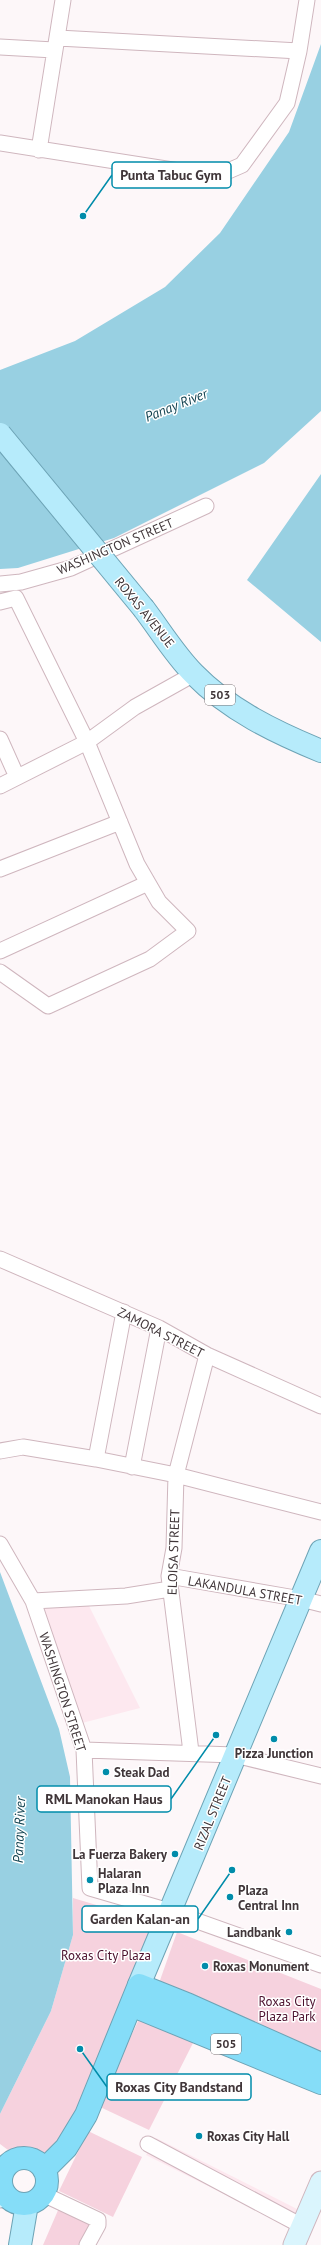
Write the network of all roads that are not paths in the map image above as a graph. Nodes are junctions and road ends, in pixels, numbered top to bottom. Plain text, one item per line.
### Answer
1 (63, 0) edge
2 (307, 0) edge
3 (56, 44) junction
4 (0, 47) edge
5 (299, 51) junction
6 (0, 143) edge
7 (39, 150) junction
8 (0, 434) edge
9 (206, 506) dead end
10 (0, 584) edge
11 (0, 602) edge
12 (194, 674) junction
13 (0, 739) edge
14 (87, 742) junction
15 (321, 751) edge
16 (17, 777) junction
17 (0, 786) edge
18 (120, 822) junction
19 (0, 869) edge
20 (148, 883) junction
21 (0, 951) edge
22 (0, 972) edge
23 (0, 1258) edge
24 (124, 1312) junction
25 (159, 1328) junction
26 (207, 1355) junction
27 (321, 1406) edge
28 (0, 1451) edge
29 (96, 1459) junction
30 (132, 1467) junction
31 (176, 1475) junction
32 (321, 1512) edge
33 (0, 1544) edge
34 (321, 1551) edge
35 (170, 1583) junction
36 (33, 1601) junction
37 (311, 1602) edge
38 (84, 1750) junction
39 (191, 1752) junction
40 (235, 1755) junction
41 (321, 1776) edge
42 (169, 1911) junction
43 (321, 1965) edge
44 (139, 1985) junction
45 (131, 2005) junction
46 (321, 2064) edge
47 (321, 2083) edge
48 (148, 2144) dead end
49 (3, 2165) edge
50 (44, 2170) junction
51 (321, 2182) edge
52 (2, 2195) edge
53 (35, 2199) junction
54 (302, 2226) junction
55 (20, 2245) edge
56 (87, 2245) edge
57 (294, 2245) edge

1 - 3 street
2 - 5 street
3 - 4 street
3 - 5 street
3 - 7 street
5 - 7 street
6 - 7 street
8 - 12 main road, ROXAS AVENUE / 503, bridge
9 - 10 street, WASHINGTON STREET
11 - 14 street
12 - 14 street
12 - 15 main road, ROXAS AVENUE / 503
13 - 16 street
14 - 16 street
14 - 18 street
16 - 17 street
18 - 19 street
18 - 20 street
20 - 21 street
20 - 22 street
23 - 24 street, ZAMORA STREET
24 - 25 street, ZAMORA STREET
24 - 29 street
25 - 26 street, ZAMORA STREET
25 - 30 street
26 - 27 street, ZAMORA STREET
26 - 31 street, ELOISA STREET
28 - 29 street
29 - 30 street
30 - 31 street
31 - 32 street
31 - 35 street, ELOISA STREET
33 - 36 street, WASHINGTON STREET
34 - 37 main road, RIZAL STREET
35 - 36 street, LAKANDULA STREET
35 - 37 street, LAKANDULA STREET
35 - 39 street, ELOISA STREET
36 - 38 street, WASHINGTON STREET
37 - 40 main road, RIZAL STREET
38 - 39 street
38 - 42 street, WASHINGTON STREET
39 - 40 street
40 - 41 street
40 - 42 main road, RIZAL STREET
42 - 43 street
42 - 44 main road, RIZAL STREET
44 - 45 highway
44 - 46 highway, 505
45 - 47 highway, 505
45 - 50 highway
48 - 54 street
49 - 50 highway
49 - 52 highway
50 - 53 highway
51 - 54 street
52 - 53 highway
53 - 55 main road
53 - 56 street
54 - 57 street

